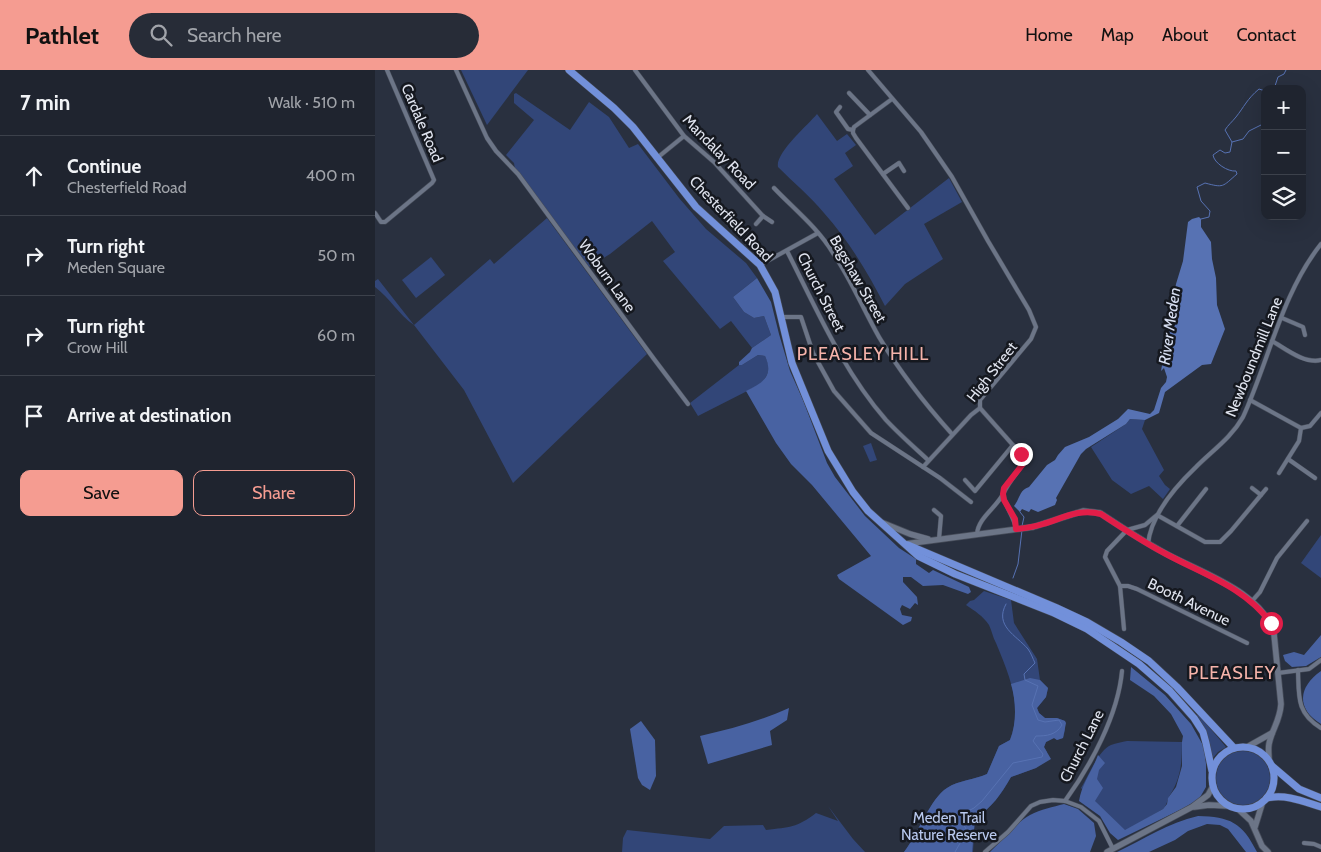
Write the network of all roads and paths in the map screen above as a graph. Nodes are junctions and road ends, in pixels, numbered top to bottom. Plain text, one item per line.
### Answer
1 (387, 70) edge
2 (456, 70) edge
3 (569, 70) edge
4 (635, 70) edge
5 (868, 70) edge
6 (849, 93) dead end
7 (892, 99) junction
8 (840, 107) dead end
9 (869, 115) junction
10 (853, 130) junction
11 (684, 136) junction
12 (657, 158) junction
13 (904, 171) dead end
14 (883, 174) junction
15 (774, 188) dead end
16 (908, 208) dead end
17 (375, 213) edge
18 (763, 216) junction
19 (772, 222) dead end
20 (756, 224) dead end
21 (818, 233) junction
22 (1321, 244) edge
23 (787, 250) junction
24 (760, 265) junction
25 (782, 318) junction
26 (1282, 318) junction
27 (1305, 335) dead end
28 (1272, 341) junction
29 (1321, 360) edge
30 (1250, 400) junction
31 (689, 404) dead end
32 (980, 408) junction
33 (1320, 415) edge
34 (1301, 428) junction
35 (952, 434) junction
36 (1013, 445) junction
37 (1288, 459) junction
38 (928, 460) junction
39 (923, 467) junction
40 (1312, 470) dead end
41 (1279, 472) dead end
42 (1309, 474) junction
43 (1315, 478) dead end
44 (965, 480) dead end
45 (1252, 488) dead end
46 (1266, 488) dead end
47 (1206, 489) dead end
48 (1003, 494) junction
49 (1201, 495) junction
50 (1261, 495) junction
51 (1205, 498) dead end
52 (971, 502) dead end
53 (934, 510) dead end
54 (1157, 515) junction
55 (1307, 521) dead end
56 (880, 522) junction
57 (1177, 526) junction
58 (1017, 529) junction
59 (1127, 530) junction
60 (977, 534) junction
61 (939, 539) junction
62 (931, 540) junction
63 (905, 544) junction
64 (1148, 544) junction
65 (1120, 586) junction
66 (1252, 601) junction
67 (1124, 629) dead end
68 (1247, 643) dead end
69 (1321, 660) edge
70 (1298, 670) junction
71 (1122, 671) dead end
72 (1279, 673) junction
73 (1321, 728) edge
74 (1272, 733) junction
75 (1247, 747) junction
76 (1234, 748) junction
77 (1270, 763) junction
78 (1212, 771) junction
79 (1213, 786) junction
80 (1321, 798) edge
81 (1265, 799) junction
82 (1065, 801) junction
83 (1229, 806) junction
84 (1193, 807) junction
85 (1321, 807) edge
86 (1239, 809) junction
87 (1255, 827) junction
88 (1304, 844) dead end
89 (1321, 847) edge
90 (1110, 851) edge
91 (985, 852) edge
92 (1268, 852) edge

1 - 17 street, Cardale Road
2 - 31 street, Woburn Lane
3 - 12 highway, Chesterfield Road
4 - 11 street, Mandalay Road
5 - 7 street
6 - 9 street
7 - 9 street
7 - 32 street, High Street
8 - 10 street
9 - 10 street
10 - 14 street
11 - 12 street
11 - 18 street, Mandalay Road
12 - 24 highway, Chesterfield Road
13 - 14 street
14 - 16 street
15 - 21 street, Bagshaw Street
18 - 19 street, Mandalay Road
18 - 20 street
21 - 23 street
21 - 35 street, Bagshaw Street
22 - 26 street, Newboundmill Lane
23 - 24 street
23 - 38 street, Church Street
24 - 25 highway, Chesterfield Road
25 - 39 street
25 - 56 highway, Chesterfield Road
26 - 27 street
26 - 28 street, Newboundmill Lane
28 - 29 street
28 - 30 street, Newboundmill Lane
30 - 34 street
30 - 54 street, Newboundmill Lane
32 - 35 street, High Street
32 - 36 street
33 - 34 street
34 - 37 street
35 - 38 street, High Street
36 - 44 street
36 - 48 street
37 - 41 street
37 - 42 street
38 - 39 street, High Street
39 - 52 street
40 - 42 street
42 - 43 street
45 - 50 street
46 - 50 street
47 - 49 street
48 - 58 street
48 - 60 street
49 - 51 street
49 - 57 street
50 - 57 street
53 - 61 street
54 - 57 street
54 - 59 street, Newboundmill Lane
54 - 64 street, Newboundmill Lane
55 - 66 street
56 - 62 street, Chesterfield Road
56 - 63 highway, Chesterfield Road
58 - 59 street, Chesterfield Road
58 - 60 street, Chesterfield Road
59 - 64 street
59 - 65 street
60 - 61 street, Chesterfield Road
61 - 62 street, Chesterfield Road
62 - 63 street, Chesterfield Road
63 - 76 highway
63 - 78 highway
64 - 66 street
65 - 67 street
65 - 68 street, Booth Avenue
66 - 72 street
69 - 70 street
70 - 72 street
70 - 73 street
71 - 82 street, Church Lane
72 - 74 street
74 - 75 street
74 - 77 street
75 - 76 highway
75 - 77 highway
76 - 78 highway
77 - 80 highway
77 - 81 highway
78 - 79 highway
79 - 83 highway
79 - 84 street
81 - 85 highway
81 - 86 highway
81 - 87 street
82 - 90 street
82 - 91 street
83 - 84 street
83 - 86 highway
84 - 90 street
86 - 87 street
87 - 92 street
88 - 89 street

